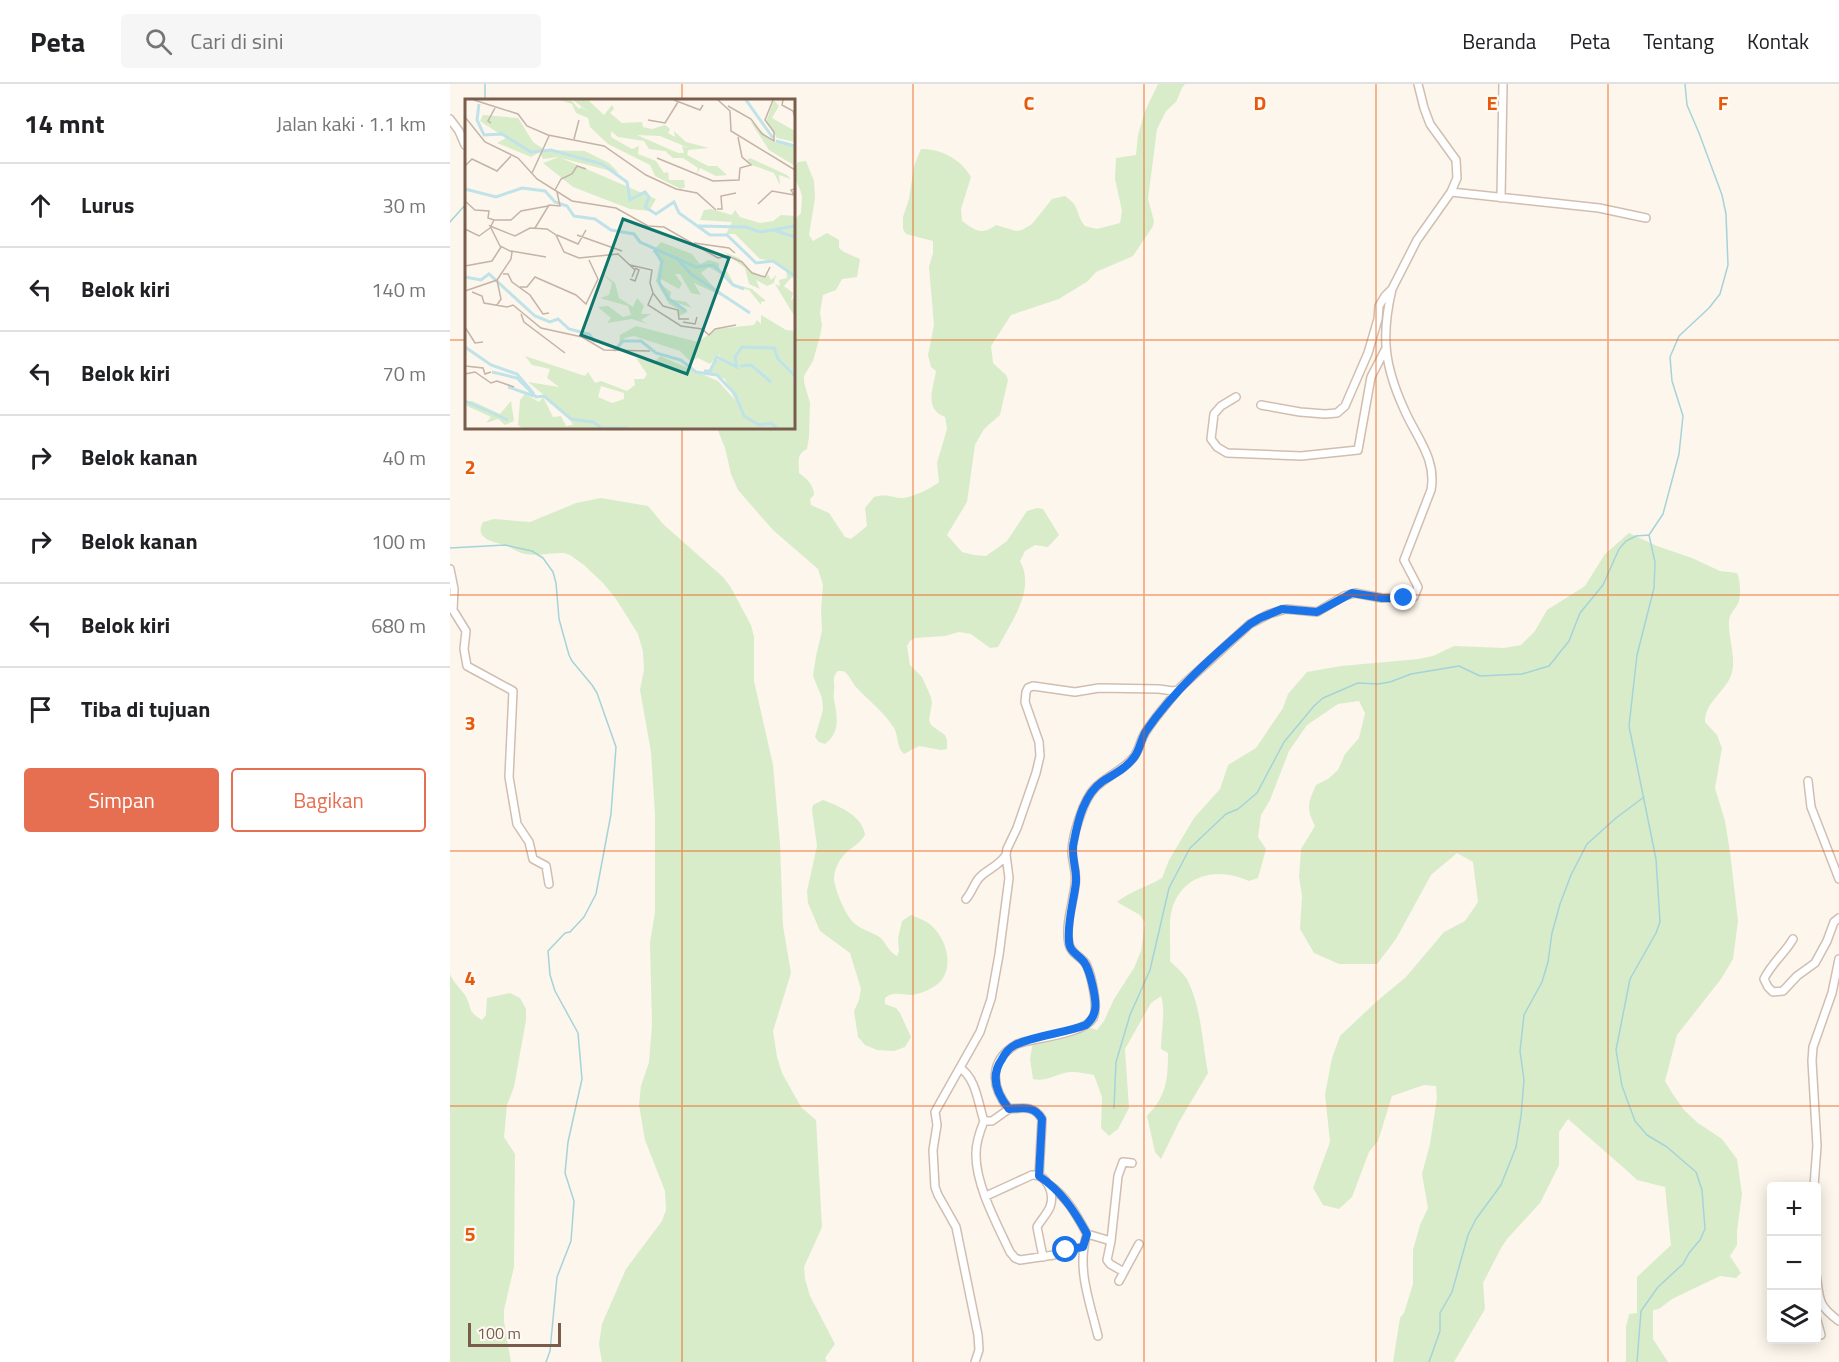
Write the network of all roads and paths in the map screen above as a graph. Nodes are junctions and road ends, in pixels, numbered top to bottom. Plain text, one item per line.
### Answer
1 (1418, 84) edge
2 (1503, 84) edge
3 (450, 119) edge
4 (465, 146) dead end
5 (1452, 192) junction
6 (1501, 198) junction
7 (1646, 218) dead end
8 (1392, 289) junction
9 (1385, 350) junction
10 (1236, 397) dead end
11 (1261, 405) dead end
12 (450, 569) edge
13 (1178, 690) junction
14 (1808, 782) dead end
15 (1006, 855) junction
16 (1839, 879) edge
17 (549, 884) dead end
18 (966, 899) dead end
19 (1839, 918) edge
20 (1793, 939) dead end
21 (1839, 959) edge
22 (960, 1068) junction
23 (1009, 1109) junction
24 (984, 1121) junction
25 (1132, 1163) dead end
26 (1039, 1176) junction
27 (1814, 1182) edge
28 (1048, 1184) junction
29 (986, 1196) junction
30 (1087, 1234) junction
31 (1111, 1241) junction
32 (1139, 1244) dead end
33 (1083, 1247) junction
34 (1043, 1257) junction
35 (1124, 1272) junction
36 (1119, 1281) dead end
37 (1818, 1290) edge
38 (1839, 1321) edge
39 (1098, 1336) dead end
40 (975, 1362) edge

1 - 5 street
2 - 6 street
3 - 4 street
5 - 6 street
5 - 8 street
6 - 7 street
8 - 9 street
8 - 11 street
9 - 10 street
9 - 13 street
12 - 17 street
13 - 15 street
13 - 23 street
14 - 16 street
15 - 18 street
15 - 22 street
19 - 20 street
21 - 27 street
22 - 24 street
22 - 40 street
23 - 24 street
23 - 26 street
24 - 29 street
25 - 31 street
26 - 28 street
26 - 29 street
28 - 30 street
28 - 34 street
29 - 34 street
30 - 31 street
30 - 33 street
31 - 35 street
32 - 35 street
33 - 34 street
33 - 39 street
35 - 36 street
37 - 38 street

